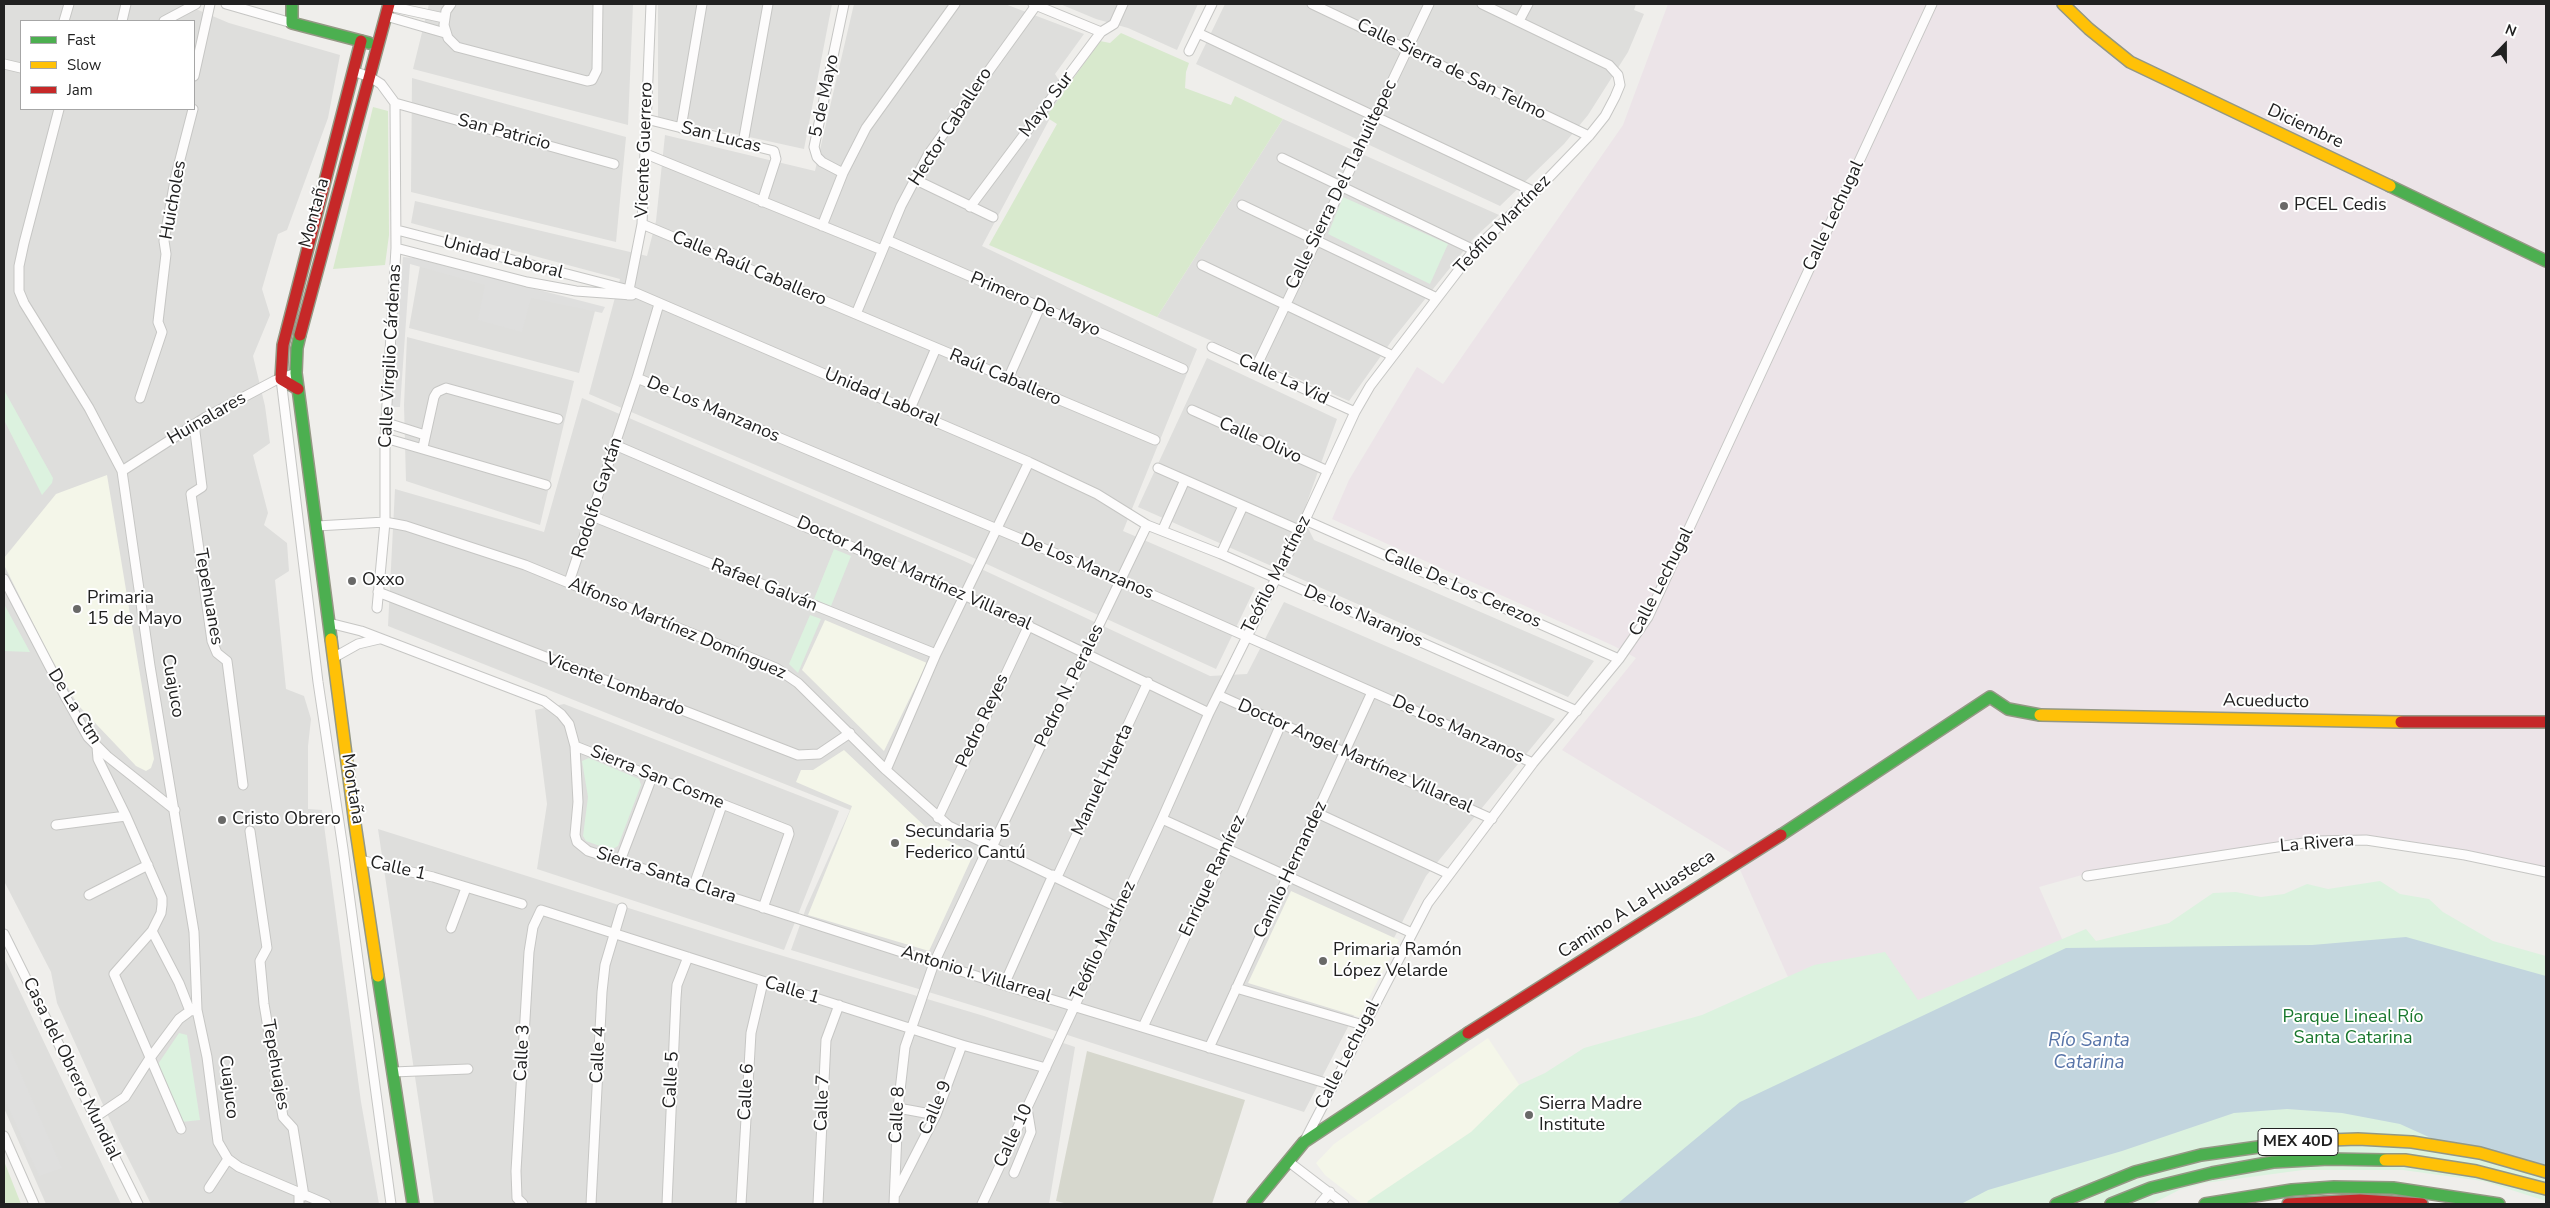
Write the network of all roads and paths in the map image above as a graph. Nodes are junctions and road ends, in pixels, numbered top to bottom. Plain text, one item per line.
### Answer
1 (69, 4) edge
2 (126, 4) edge
3 (196, 4) edge
4 (210, 4) edge
5 (226, 4) edge
6 (292, 4) edge
7 (450, 4) edge
8 (598, 4) edge
9 (651, 4) edge
10 (702, 4) edge
11 (768, 4) edge
12 (844, 4) edge
13 (955, 4) edge
14 (1035, 4) edge
15 (1124, 4) edge
16 (1212, 4) edge
17 (1312, 4) edge
18 (1429, 4) edge
19 (1482, 4) edge
20 (1528, 4) edge
21 (1932, 4) edge
22 (2063, 4) edge
23 (388, 9) edge
24 (444, 18) junction
25 (64, 20) edge
26 (122, 20) edge
27 (166, 20) edge
28 (1519, 21) junction
29 (292, 23) junction
30 (445, 32) junction
31 (1101, 32) junction
32 (1198, 33) junction
33 (361, 41) junction
34 (378, 46) junction
35 (1407, 50) junction
36 (1189, 51) dead end
37 (4, 64) edge
38 (20, 68) edge
39 (353, 71) junction
40 (195, 72) edge
41 (370, 77) junction
42 (395, 103) junction
43 (59, 110) edge
44 (193, 110) edge
45 (1374, 115) junction
46 (646, 119) junction
47 (339, 122) junction
48 (356, 127) junction
49 (681, 128) junction
50 (1589, 136) junction
51 (743, 143) junction
52 (646, 154) junction
53 (1282, 158) dead end
54 (614, 164) dead end
55 (843, 174) junction
56 (914, 179) junction
57 (1341, 186) junction
58 (1535, 192) junction
59 (762, 202) junction
60 (1242, 205) dead end
61 (970, 207) junction
62 (993, 217) dead end
63 (642, 224) junction
64 (822, 226) junction
65 (397, 230) junction
66 (887, 240) junction
67 (1316, 240) junction
68 (396, 248) junction
69 (882, 250) junction
70 (1474, 250) junction
71 (2546, 261) edge
72 (1202, 265) dead end
73 (631, 293) junction
74 (1437, 298) junction
75 (659, 304) junction
76 (1284, 304) junction
77 (1040, 307) junction
78 (856, 314) junction
79 (1212, 347) dead end
80 (936, 348) junction
81 (1393, 356) junction
82 (1256, 368) junction
83 (1183, 369) dead end
84 (296, 374) junction
85 (637, 378) junction
86 (281, 379) junction
87 (1008, 379) junction
88 (298, 389) junction
89 (140, 398) dead end
90 (910, 409) junction
91 (1192, 410) dead end
92 (1355, 412) junction
93 (558, 419) dead end
94 (387, 423) junction
95 (194, 424) junction
96 (425, 435) junction
97 (385, 438) junction
98 (1155, 440) dead end
99 (615, 445) junction
100 (423, 447) junction
101 (1029, 462) junction
102 (1158, 468) dead end
103 (122, 471) junction
104 (1328, 471) junction
105 (1185, 480) junction
106 (546, 485) dead end
107 (1243, 506) junction
108 (1123, 510) joint
109 (592, 516) junction
110 (1305, 520) junction
111 (385, 522) junction
112 (1147, 524) junction
113 (317, 526) junction
114 (997, 529) junction
115 (1162, 530) junction
116 (1299, 530) junction
117 (1222, 554) junction
118 (1275, 578) junction
119 (1121, 581) junction
120 (569, 582) junction
121 (5, 586) edge
122 (378, 592) junction
123 (964, 595) junction
124 (377, 608) dead end
125 (329, 623) junction
126 (1029, 625) junction
127 (1246, 636) junction
128 (379, 638) junction
129 (1087, 652) junction
130 (936, 654) junction
131 (333, 658) junction
132 (1619, 659) junction
133 (318, 682) junction
134 (335, 682) junction
135 (1148, 682) junction
136 (1372, 692) junction
137 (1218, 695) junction
138 (1990, 698) joint
139 (1577, 711) junction
140 (1209, 713) junction
141 (2546, 722) edge
142 (1281, 724) junction
143 (850, 733) junction
144 (575, 746) junction
145 (97, 747) junction
146 (1345, 752) junction
147 (1533, 763) junction
148 (886, 770) junction
149 (652, 777) junction
150 (243, 785) dead end
151 (722, 805) junction
152 (175, 810) junction
153 (1317, 813) junction
154 (126, 816) junction
155 (938, 818) junction
156 (1162, 819) junction
157 (1492, 819) junction
158 (355, 824) junction
159 (56, 825) dead end
160 (340, 826) junction
161 (250, 831) dead end
162 (990, 846) junction
163 (1227, 848) junction
164 (360, 860) junction
165 (620, 860) junction
166 (148, 865) junction
167 (2546, 872) edge
168 (1449, 874) junction
169 (1055, 876) junction
170 (1287, 876) junction
171 (2087, 876) dead end
172 (694, 885) junction
173 (466, 888) junction
174 (89, 895) dead end
175 (522, 904) dead end
176 (622, 908) dead end
177 (763, 908) junction
178 (1119, 908) junction
179 (540, 910) joint
180 (821, 926) joint
181 (451, 928) dead end
182 (152, 931) junction
183 (615, 932) junction
184 (1412, 932) junction
185 (4, 934) edge
186 (688, 957) junction
187 (934, 962) junction
188 (763, 982) junction
189 (1004, 985) junction
190 (1236, 988) junction
191 (838, 1005) junction
192 (1074, 1006) junction
193 (194, 1010) junction
194 (1363, 1025) junction
195 (910, 1027) junction
196 (1143, 1027) junction
197 (962, 1045) junction
198 (1208, 1048) junction
199 (150, 1058) junction
200 (1046, 1068) junction
201 (468, 1069) dead end
202 (393, 1072) junction
203 (1332, 1085) junction
204 (898, 1108) junction
205 (1027, 1108) junction
206 (936, 1115) junction
207 (94, 1118) junction
208 (180, 1129) dead end
209 (4, 1136) edge
210 (1304, 1142) junction
211 (228, 1159) junction
212 (1289, 1162) junction
213 (2546, 1172) edge
214 (1014, 1173) dead end
215 (209, 1188) dead end
216 (2546, 1189) edge
217 (1330, 1192) junction
218 (301, 1198) edge
219 (894, 1200) edge
220 (520, 1201) edge
221 (34, 1204) edge
222 (138, 1204) edge
223 (326, 1204) edge
224 (391, 1204) edge
225 (414, 1204) edge
226 (591, 1204) edge
227 (667, 1204) edge
228 (741, 1204) edge
229 (818, 1204) edge
230 (982, 1204) edge
231 (1252, 1204) edge
232 (1320, 1204) edge
233 (1344, 1204) edge
234 (2056, 1204) edge
235 (2111, 1204) edge
236 (2205, 1204) edge
237 (2288, 1204) edge
238 (2422, 1204) edge
239 (2499, 1204) edge

1 - 25 street
2 - 26 street
3 - 27 street
4 - 40 street
5 - 29 street
6 - 29 main road
7 - 24 street
8 - 30 street
9 - 46 street, Vicente Guerrero
10 - 49 street
11 - 51 street
12 - 55 street, 5 de Mayo
13 - 55 street
14 - 31 street
14 - 56 street, Hector Caballero
15 - 31 street, Mayo Sur
16 - 32 street
17 - 35 street, Calle Sierra de San Telmo
18 - 35 street, Calle Sierra Del Tlahuiltepec
19 - 28 street
20 - 28 street
21 - 132 street, Calle Lechugal
22 - 71 main road, Diciembre
23 - 24 street
23 - 30 street
23 - 34 main road, Montaña
24 - 30 street
28 - 50 street, Teófilo Martínez
29 - 33 main road
31 - 61 street, Mayo Sur
32 - 36 street
32 - 45 street
33 - 34 main road
33 - 39 main road, Montaña
34 - 41 main road, Montaña
35 - 45 street, Calle Sierra Del Tlahuiltepec
35 - 50 street, Calle Sierra de San Telmo
37 - 38 street
39 - 41 street
39 - 47 main road, Montaña
41 - 42 street
41 - 48 main road, Montaña
42 - 54 street, San Patricio
42 - 65 street, Calle Virgilio Cárdenas
43 - 103 street, Cuajuco
44 - 89 street, Huicholes
45 - 57 street, Calle Sierra Del Tlahuiltepec
45 - 58 street
46 - 49 street, San Lucas
46 - 52 street, Vicente Guerrero
47 - 48 main road
47 - 86 main road, Montaña
48 - 84 main road, Montaña
49 - 51 street, San Lucas
50 - 58 street, Teófilo Martínez
51 - 59 street, San Lucas
52 - 59 street
52 - 63 street, Vicente Guerrero
53 - 57 street
55 - 64 street
56 - 61 street
56 - 66 street, Hector Caballero
57 - 67 street, Calle Sierra Del Tlahuiltepec
57 - 70 street
58 - 70 street, Teófilo Martínez
59 - 64 street
60 - 67 street
61 - 62 street
63 - 73 street, Vicente Guerrero
63 - 78 street, Calle Raúl Caballero
64 - 69 street
65 - 68 street, Calle Virgilio Cárdenas
65 - 73 street, Unidad Laboral
66 - 69 street, Hector Caballero
66 - 77 street, Primero De Mayo
67 - 74 street
67 - 76 street, Calle Sierra Del Tlahuiltepec
68 - 73 street, Unidad Laboral
68 - 94 street, Calle Virgilio Cárdenas
69 - 78 street, Hector Caballero
70 - 74 street, Teófilo Martínez
72 - 76 street
73 - 75 street, Unidad Laboral
74 - 81 street, Teófilo Martínez
75 - 85 street, Rodolfo Gaytán
75 - 90 street, Unidad Laboral
76 - 81 street
76 - 82 street, Calle Sierra Del Tlahuiltepec
77 - 83 street, Primero De Mayo
77 - 87 street
78 - 80 street, Raúl Caballero
79 - 82 street, Calle La Vid
80 - 87 street, Raúl Caballero
80 - 90 street
81 - 92 street, Teófilo Martínez
82 - 92 street, Calle La Vid
84 - 86 street, Huinalares
84 - 88 main road, Montaña
85 - 99 street, Rodolfo Gaytán
85 - 114 street, De Los Manzanos
86 - 88 main road
86 - 95 street, Huinalares
86 - 133 street, Montaña
87 - 98 street, Raúl Caballero
88 - 113 main road, Montaña
90 - 101 street, Unidad Laboral
91 - 104 street, Calle Olivo
92 - 104 street, Teófilo Martínez
93 - 96 street
94 - 96 street
94 - 97 street, Calle Virgilio Cárdenas
95 - 103 street, Huinalares
95 - 150 street, Tepehuanes
96 - 100 street
97 - 100 street
97 - 111 street, Calle Virgilio Cárdenas
99 - 109 street, Rodolfo Gaytán
99 - 123 street, Doctor Angel Martínez Villareal
100 - 106 street
101 - 108 street, Unidad Laboral
101 - 114 street
102 - 105 street
103 - 152 street, Cuajuco
104 - 110 street, Teófilo Martínez
105 - 107 street
105 - 115 street
107 - 116 street
107 - 117 street
108 - 112 street, De los Naranjos
109 - 120 street, Rodolfo Gaytán
109 - 130 street, Rafael Galván
110 - 116 street, Teófilo Martínez
110 - 132 street, Calle De Los Cerezos
111 - 113 street, Alfonso Martínez Domínguez
111 - 120 street, Alfonso Martínez Domínguez
111 - 122 street, Calle Virgilio Cárdenas
112 - 115 street, De los Naranjos
112 - 119 street, Pedro N. Perales
113 - 125 main road, Montaña
114 - 119 street, De Los Manzanos
114 - 123 street
115 - 117 street, De los Naranjos
116 - 118 street, Teófilo Martínez
117 - 118 street, De los Naranjos
118 - 127 street, Teófilo Martínez
118 - 139 street, De los Naranjos
119 - 127 street, De Los Manzanos
119 - 129 street, Pedro N. Perales
120 - 143 street, Alfonso Martínez Domínguez
121 - 145 street, De La Ctm
122 - 124 street, Calle Virgilio Cárdenas
122 - 143 street, Vicente Lombardo
123 - 126 street, Doctor Angel Martínez Villareal
123 - 130 street
125 - 128 street, Sierra San Cosme
125 - 131 main road, Montaña
126 - 129 street, Doctor Angel Martínez Villareal
126 - 155 street, Pedro Reyes
127 - 136 street, De Los Manzanos
127 - 137 street, Teófilo Martínez
128 - 131 street
128 - 144 street, Sierra San Cosme
129 - 135 street, Doctor Angel Martínez Villareal
129 - 162 street, Pedro N. Perales
130 - 148 street
131 - 134 main road, Montaña
132 - 139 street, Calle Lechugal
133 - 134 street
133 - 160 street, Montaña
134 - 158 main road, Montaña
135 - 140 street, Doctor Angel Martínez Villareal
135 - 169 street, Manuel Huerta
136 - 146 street, Camilo Hernandez
136 - 147 street, De Los Manzanos
137 - 140 street, Teófilo Martínez
137 - 142 street, Doctor Angel Martínez Villareal
138 - 141 main road, Acueducto
138 - 210 main road, Camino A La Huasteca
139 - 147 street, Calle Lechugal
140 - 156 street, Teófilo Martínez
142 - 146 street, Doctor Angel Martínez Villareal
142 - 163 street, Enrique Ramírez
143 - 148 street, Alfonso Martínez Domínguez
144 - 149 street, Sierra San Cosme
144 - 165 street, Sierra Santa Clara
145 - 152 street, De La Ctm
145 - 154 street
146 - 153 street, Camilo Hernandez
146 - 157 street, Doctor Angel Martínez Villareal
147 - 157 street, Calle Lechugal
148 - 155 street, Alfonso Martínez Domínguez
149 - 151 street, Sierra San Cosme
149 - 165 street
151 - 172 street
151 - 177 street, Sierra San Cosme
152 - 193 street, Cuajuco
153 - 168 street
153 - 170 street, Camilo Hernandez
154 - 159 street
154 - 166 street
155 - 162 street, Alfonso Martínez Domínguez
156 - 163 street
156 - 178 street, Teófilo Martínez
157 - 168 street, Calle Lechugal
158 - 160 street
158 - 164 main road, Montaña
160 - 224 street, Montaña
161 - 218 street, Tepehuajes
162 - 169 street, Alfonso Martínez Domínguez
162 - 187 street, Pedro N. Perales
163 - 170 street
163 - 196 street, Enrique Ramírez
164 - 173 street, Calle 1
164 - 202 main road, Montaña
165 - 172 street, Sierra Santa Clara
166 - 174 street
166 - 182 street
167 - 171 street, La Rivera
168 - 184 street, Calle Lechugal
169 - 178 street, Alfonso Martínez Domínguez
169 - 189 street, Manuel Huerta
170 - 184 street
170 - 190 street, Camilo Hernandez
172 - 177 street, Sierra Santa Clara
173 - 175 street, Calle 1
173 - 181 street
176 - 183 street, Calle 4
177 - 180 street, Sierra Santa Clara
178 - 192 street, Teófilo Martínez
179 - 183 street, Calle 1
179 - 220 street, Calle 3
180 - 187 street, Antonio I. Villarreal
182 - 193 street
182 - 199 street
183 - 186 street, Calle 1
183 - 226 street, Calle 4
184 - 194 street, Calle Lechugal
185 - 207 street, Casa del Obrero Mundial
186 - 188 street, Calle 1
186 - 227 street, Calle 5
187 - 189 street, Antonio I. Villarreal
187 - 195 street, Pedro N. Perales
188 - 191 street, Calle 1
188 - 228 street, Calle 6
189 - 192 street, Antonio I. Villarreal
190 - 194 street
190 - 198 street, Camilo Hernandez
191 - 195 street, Calle 1
191 - 229 street, Calle 7
192 - 196 street, Antonio I. Villarreal
192 - 200 street, Teófilo Martínez
193 - 199 street
193 - 211 street, Cuajuco
194 - 203 street, Calle Lechugal
195 - 197 street, Calle 1
195 - 204 street, Calle 8
196 - 198 street, Antonio I. Villarreal
197 - 200 street, Calle 1
197 - 206 street, Calle 9
198 - 203 street, Antonio I. Villarreal
199 - 207 street
199 - 208 street
200 - 205 street, Calle 10
201 - 202 street
202 - 225 main road, Montaña
203 - 210 street, Calle Lechugal
204 - 206 street
204 - 219 street, Calle 8
205 - 214 street
205 - 230 street, Calle 10
206 - 219 street, Calle 9
207 - 222 street, Casa del Obrero Mundial
209 - 221 street
210 - 212 main road
211 - 215 street
211 - 218 street
212 - 217 street
212 - 231 main road
213 - 234 main road, MEX 40D
216 - 235 main road, MEX 40D
217 - 232 street
217 - 233 street
218 - 223 street
236 - 239 main road
237 - 238 main road

